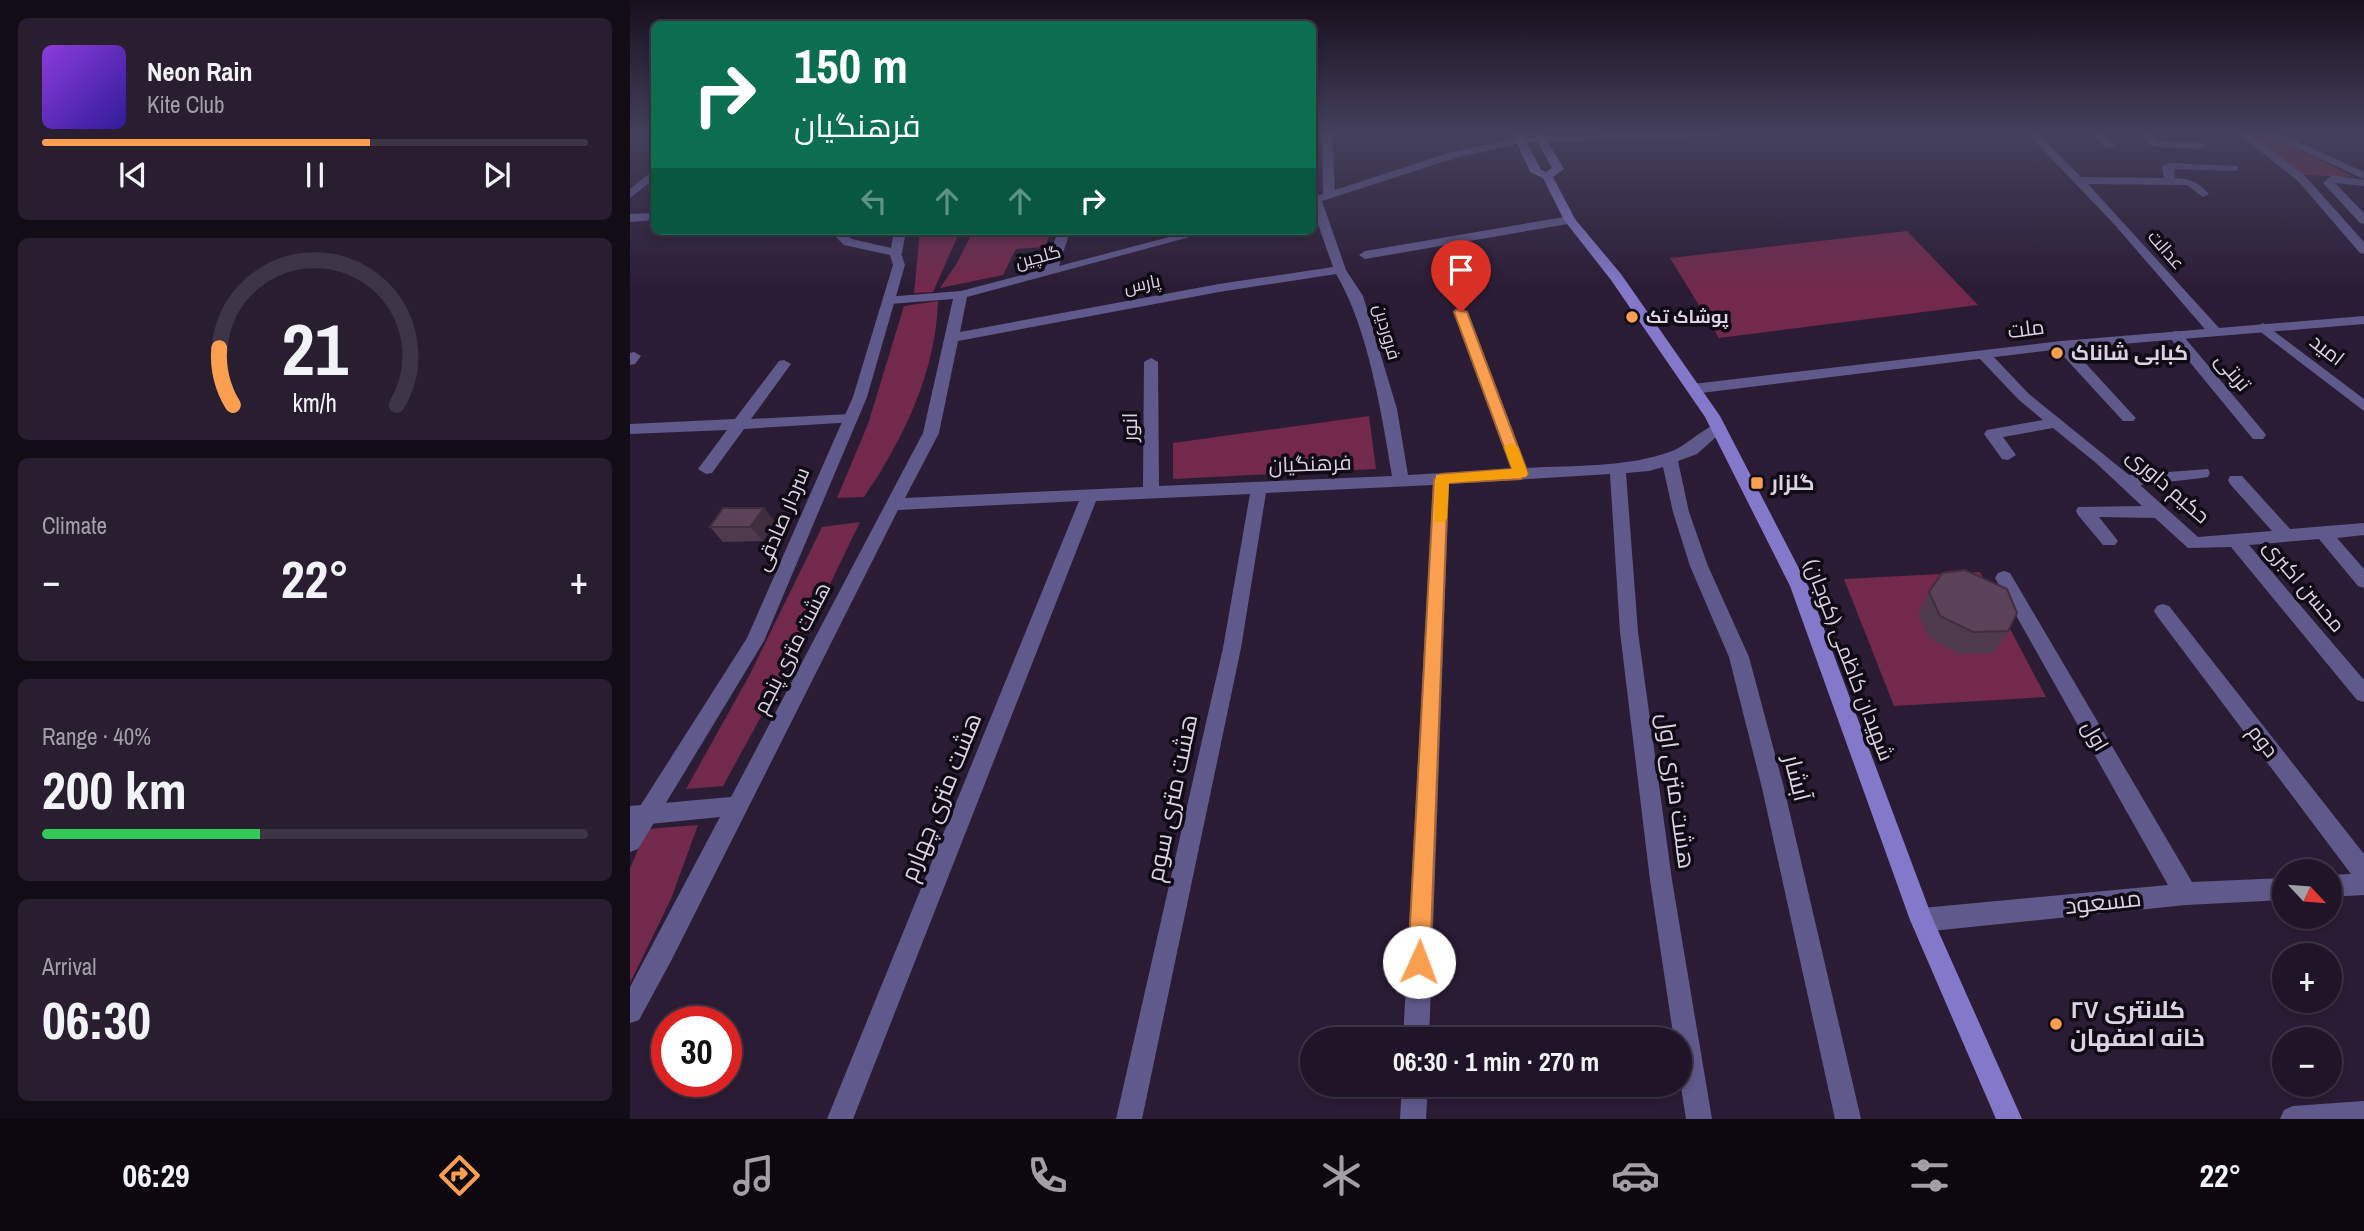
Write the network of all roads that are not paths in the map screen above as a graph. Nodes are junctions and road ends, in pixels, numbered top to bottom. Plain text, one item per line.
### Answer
1 (1364, 184) edge
2 (1551, 184) edge
3 (2081, 184) edge
4 (2141, 184) edge
5 (2192, 184) edge
6 (2307, 184) edge
7 (2330, 184) edge
8 (2203, 194) dead end
9 (2150, 198) dead end
10 (1319, 199) edge
11 (651, 217) edge
12 (630, 218) edge
13 (1570, 220) junction
14 (2364, 220) edge
15 (840, 235) edge
16 (900, 235) edge
17 (1063, 235) edge
18 (1190, 235) edge
19 (2364, 250) edge
20 (896, 253) junction
21 (1365, 255) dead end
22 (1340, 270) junction
23 (1050, 272) junction
24 (961, 295) junction
25 (890, 300) junction
26 (1461, 312) dead end
27 (2364, 320) edge
28 (2263, 327) junction
29 (2215, 332) junction
30 (2175, 335) junction
31 (951, 338) junction
32 (2061, 345) junction
33 (1984, 355) junction
34 (1152, 362) dead end
35 (784, 364) dead end
36 (1693, 389) junction
37 (2364, 406) edge
38 (2128, 418) dead end
39 (850, 419) junction
40 (2056, 422) junction
41 (740, 424) junction
42 (1718, 428) junction
43 (630, 429) edge
44 (2258, 435) dead end
45 (2008, 455) dead end
46 (1669, 458) junction
47 (1618, 468) junction
48 (706, 469) dead end
49 (2202, 473) dead end
50 (1521, 474) junction
51 (1441, 479) junction
52 (2236, 480) dead end
53 (1401, 481) junction
54 (2126, 481) junction
55 (1259, 488) junction
56 (1151, 492) junction
57 (1090, 495) junction
58 (894, 503) junction
59 (2160, 512) junction
60 (2364, 529) edge
61 (2323, 533) junction
62 (2286, 536) junction
63 (2235, 540) junction
64 (2109, 541) dead end
65 (2004, 578) dead end
66 (2364, 581) edge
67 (2163, 611) dead end
68 (2364, 694) edge
69 (737, 806) junction
70 (639, 815) edge
71 (630, 842) edge
72 (2364, 872) edge
73 (2364, 884) edge
74 (2342, 885) edge
75 (2272, 889) edge
76 (2186, 894) junction
77 (1922, 920) junction
78 (630, 1011) edge
79 (1417, 1027) edge
80 (1414, 1097) edge
81 (2364, 1114) edge
82 (840, 1119) edge
83 (1129, 1119) edge
84 (1413, 1119) edge
85 (1699, 1119) edge
86 (1848, 1119) edge
87 (2009, 1119) edge
88 (2293, 1119) edge

1 - 10 street
2 - 13 main road, شهیدان کاظمی (کوجان)
3 - 29 street, عدالت
4 - 9 street
5 - 8 street
6 - 19 street
7 - 14 street
10 - 22 street, فروردین
11 - 12 street
13 - 21 street
13 - 36 main road, شهیدان کاظمی (کوجان)
15 - 20 street
16 - 20 street, سردار صادقی
17 - 23 street
18 - 23 street, گلچین
20 - 25 street, سردار صادقی
22 - 31 street, پارس
22 - 53 street, فروردین
23 - 24 street, گلچین
24 - 25 street, گلچین
24 - 31 street, هشت متری پنجم
25 - 39 street, سردار صادقی
26 - 50 street
27 - 28 street, ملت
28 - 29 street, ملت
28 - 37 street, امید
29 - 30 street, ملت
30 - 32 street, ملت
30 - 44 street, تربتی
31 - 58 street, هشت متری پنجم
32 - 33 street, ملت
32 - 38 street
33 - 36 street, ملت
33 - 40 street, حکیم داوری
34 - 56 street, انور
35 - 41 street
36 - 42 main road, شهیدان کاظمی (کوجان)
39 - 41 street
39 - 70 street, سردار صادقی
40 - 45 street
40 - 54 street, حکیم داوری
41 - 43 street
41 - 48 street
42 - 46 street, فرهنگیان
42 - 77 main road, شهیدان کاظمی (کوجان)
46 - 47 street, فرهنگیان
46 - 86 street, آبشار
47 - 50 street, فرهنگیان
47 - 85 street, هشت متری اول
49 - 54 street
50 - 51 street, فرهنگیان
51 - 53 street, فرهنگیان
51 - 79 street
52 - 62 street
53 - 55 street, فرهنگیان
54 - 59 street, حکیم داوری
55 - 56 street, فرهنگیان
55 - 83 street, هشت متری سوم
56 - 57 street, فرهنگیان
57 - 58 street, فرهنگیان
57 - 82 street, هشت متری چهارم
58 - 69 street, هشت متری پنجم
59 - 63 street, حکیم داوری
59 - 64 street
60 - 61 street, حکیم داوری
61 - 62 street, حکیم داوری
61 - 66 street
62 - 63 street, حکیم داوری
63 - 68 street, محسن اکبری
65 - 76 street, اول
67 - 72 street, دوم
69 - 70 street
69 - 78 street, هشت متری پنجم
70 - 71 street, سردار صادقی
73 - 74 street
75 - 76 street, مسعود
76 - 77 street, مسعود
77 - 87 main road, شهیدان کاظمی (کوجان)
80 - 84 street
81 - 88 street

